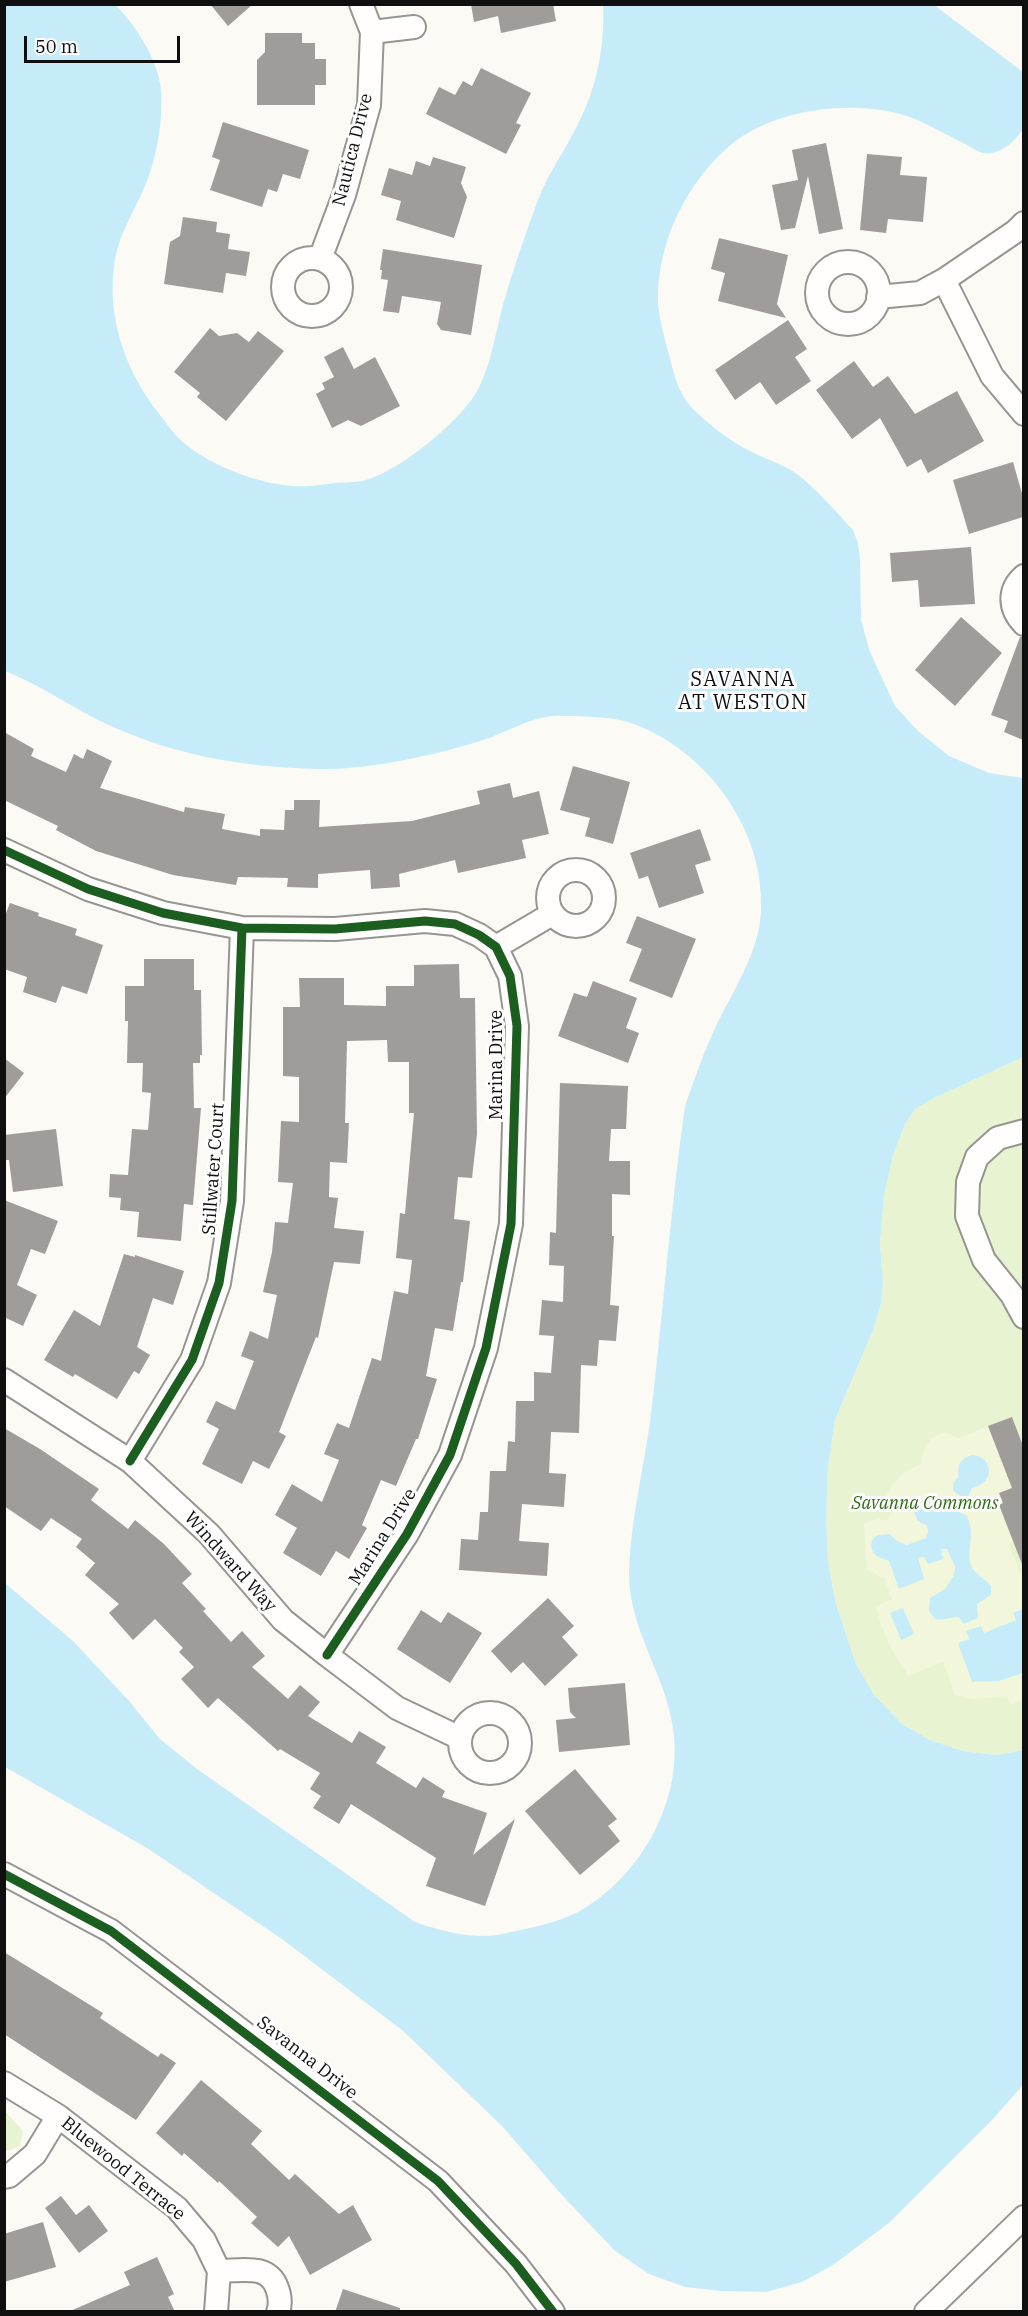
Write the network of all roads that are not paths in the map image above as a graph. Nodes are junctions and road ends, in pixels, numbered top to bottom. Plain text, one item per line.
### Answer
1 (361, 4) edge
2 (414, 27) dead end
3 (372, 32) junction
4 (1023, 223) edge
5 (320, 259) dead end
6 (944, 280) junction
7 (878, 297) dead end
8 (1023, 414) edge
9 (1023, 576) edge
10 (1023, 624) edge
11 (4, 850) edge
12 (552, 914) dead end
13 (242, 928) junction
14 (496, 947) junction
15 (1023, 1131) edge
16 (1023, 1317) edge
17 (4, 1380) edge
18 (130, 1461) junction
19 (327, 1655) junction
20 (460, 1738) dead end
21 (4, 1875) edge
22 (4, 2083) edge
23 (58, 2116) junction
24 (4, 2177) edge
25 (1023, 2217) edge
26 (219, 2271) junction
27 (926, 2311) edge
28 (216, 2312) edge
29 (278, 2312) edge
30 (553, 2312) edge

1 - 3 street, Nautica Drive
2 - 3 street
3 - 5 street, Nautica Drive
4 - 6 street
6 - 7 street
6 - 8 street
9 - 10 street
11 - 13 street
12 - 14 street
13 - 14 street
13 - 18 street, Stillwater Court
14 - 19 street, Marina Drive
15 - 16 street
17 - 18 street, Windward Way
18 - 19 street, Windward Way
19 - 20 street, Windward Way
21 - 30 street, Savanna Drive
22 - 23 street, Bluewood Terrace
23 - 24 street
23 - 26 street, Bluewood Terrace
25 - 27 street
26 - 28 street
26 - 29 street

